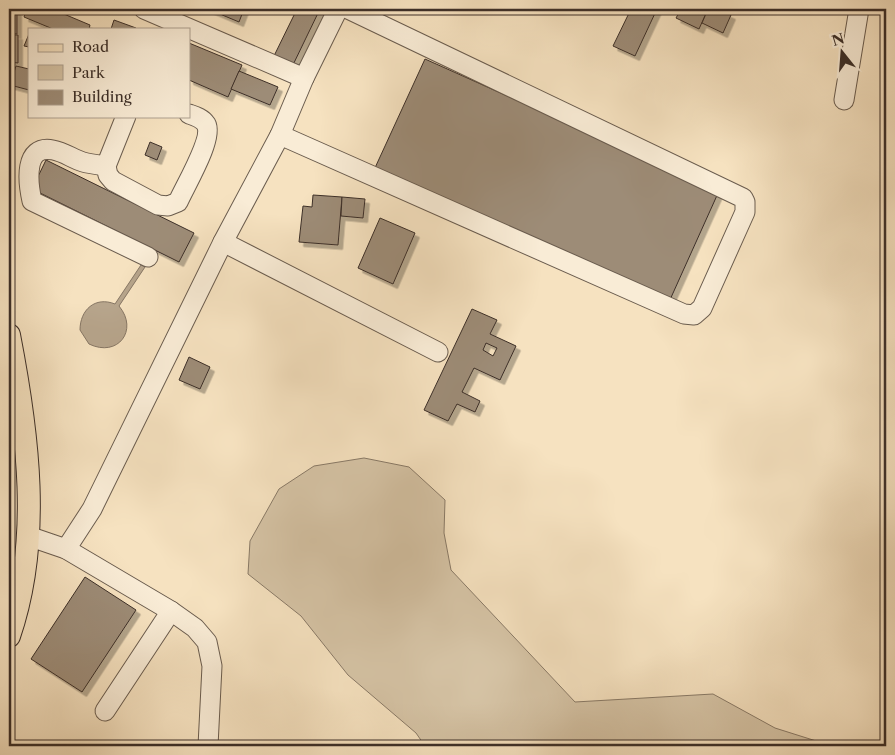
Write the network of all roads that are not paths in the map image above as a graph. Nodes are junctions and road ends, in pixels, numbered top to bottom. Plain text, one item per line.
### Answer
1 (144, 9) edge
2 (338, 9) edge
3 (348, 9) edge
4 (859, 9) edge
5 (166, 24) edge
6 (190, 33) edge
7 (304, 78) junction
8 (844, 100) dead end
9 (190, 114) edge
10 (125, 118) edge
11 (280, 135) junction
12 (106, 166) junction
13 (223, 242) junction
14 (148, 258) dead end
15 (9, 335) edge
16 (438, 352) dead end
17 (18, 534) edge
18 (66, 548) junction
19 (15, 591) edge
20 (171, 610) junction
21 (9, 636) edge
22 (105, 711) dead end
23 (208, 746) edge

1 - 5 street
2 - 7 street
3 - 11 street
4 - 8 street
6 - 7 street
7 - 11 street
9 - 12 street
10 - 12 street
11 - 13 street
12 - 14 street
13 - 16 street
13 - 18 street
15 - 17 main road
17 - 18 street
17 - 19 main road
18 - 20 street
19 - 21 main road
20 - 22 street
20 - 23 street

